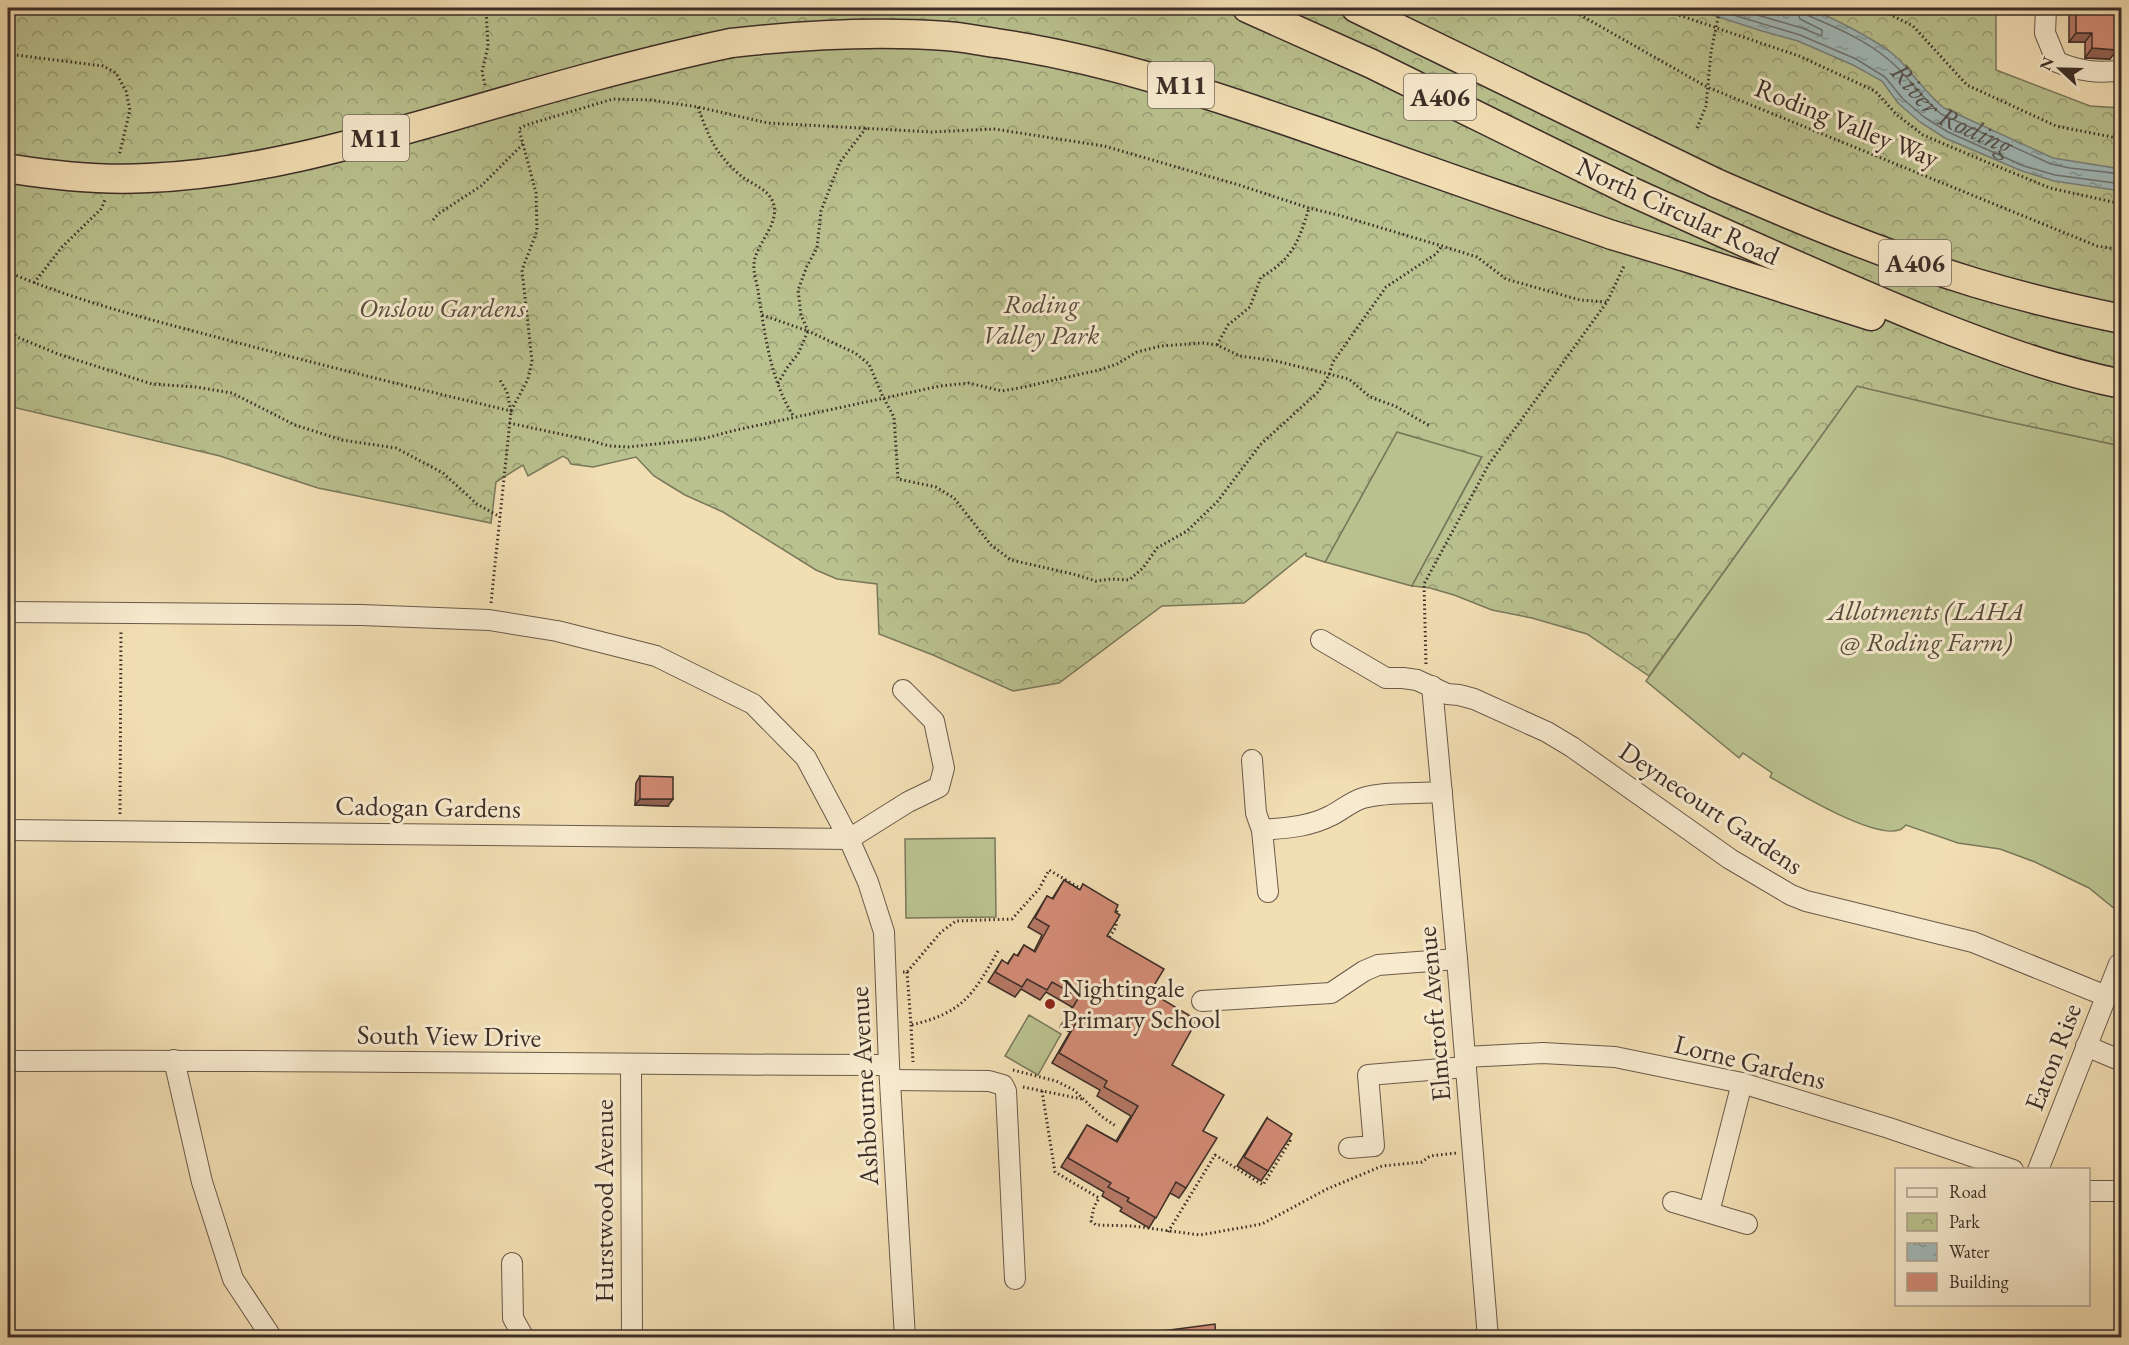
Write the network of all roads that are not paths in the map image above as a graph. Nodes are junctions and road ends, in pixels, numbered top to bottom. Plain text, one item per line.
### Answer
1 (1247, 8) edge
2 (1356, 8) edge
3 (2046, 8) edge
4 (2121, 70) edge
5 (10, 169) edge
6 (2121, 319) edge
7 (2053, 366) junction
8 (2121, 384) edge
9 (8, 612) edge
10 (1321, 640) dead end
11 (1432, 686) junction
12 (903, 690) dead end
13 (1252, 760) dead end
14 (1442, 792) junction
15 (8, 830) edge
16 (1262, 830) junction
17 (849, 839) junction
18 (1268, 892) dead end
19 (1457, 959) junction
20 (2119, 964) dead end
21 (2106, 996) junction
22 (1202, 1001) dead end
23 (2086, 1046) junction
24 (174, 1060) junction
25 (8, 1061) edge
26 (2121, 1061) edge
27 (1466, 1062) junction
28 (631, 1065) junction
29 (890, 1072) junction
30 (1742, 1083) junction
31 (1349, 1148) dead end
32 (2007, 1168) edge
33 (2039, 1168) edge
34 (2090, 1191) edge
35 (2121, 1191) edge
36 (1673, 1202) dead end
37 (1709, 1212) junction
38 (1747, 1224) dead end
39 (512, 1263) dead end
40 (1015, 1279) dead end
41 (272, 1338) edge
42 (524, 1338) edge
43 (632, 1338) edge
44 (905, 1338) edge
45 (1488, 1338) edge

1 - 7 highway, North Circular Road / A406, bridge
2 - 6 highway, North Circular Road / A406, bridge
3 - 4 street
5 - 7 highway, M11, bridge
7 - 8 highway, North Circular Road / A406
9 - 17 street
10 - 11 street, Deynecourt Gardens
11 - 14 street, Elmcroft Avenue
11 - 21 street, Deynecourt Gardens
12 - 17 street
13 - 16 street
14 - 16 street
14 - 19 street, Elmcroft Avenue
15 - 17 street, Cadogan Gardens
16 - 18 street
17 - 29 street, Ashbourne Avenue
19 - 22 street
19 - 27 street, Elmcroft Avenue
20 - 21 street, Eaton Rise
21 - 23 street, Eaton Rise
23 - 26 street
23 - 33 street, Eaton Rise
24 - 25 street, South View Drive
24 - 28 street, South View Drive
24 - 41 street
27 - 30 street, Lorne Gardens
27 - 31 street, Lorne Gardens
27 - 45 street, Elmcroft Avenue
28 - 29 street, South View Drive
28 - 43 street, Hurstwood Avenue
29 - 40 street, South View Drive
29 - 44 street, Ashbourne Avenue
30 - 32 street, Lorne Gardens
30 - 37 street
34 - 35 street
36 - 37 street
37 - 38 street
39 - 42 street

